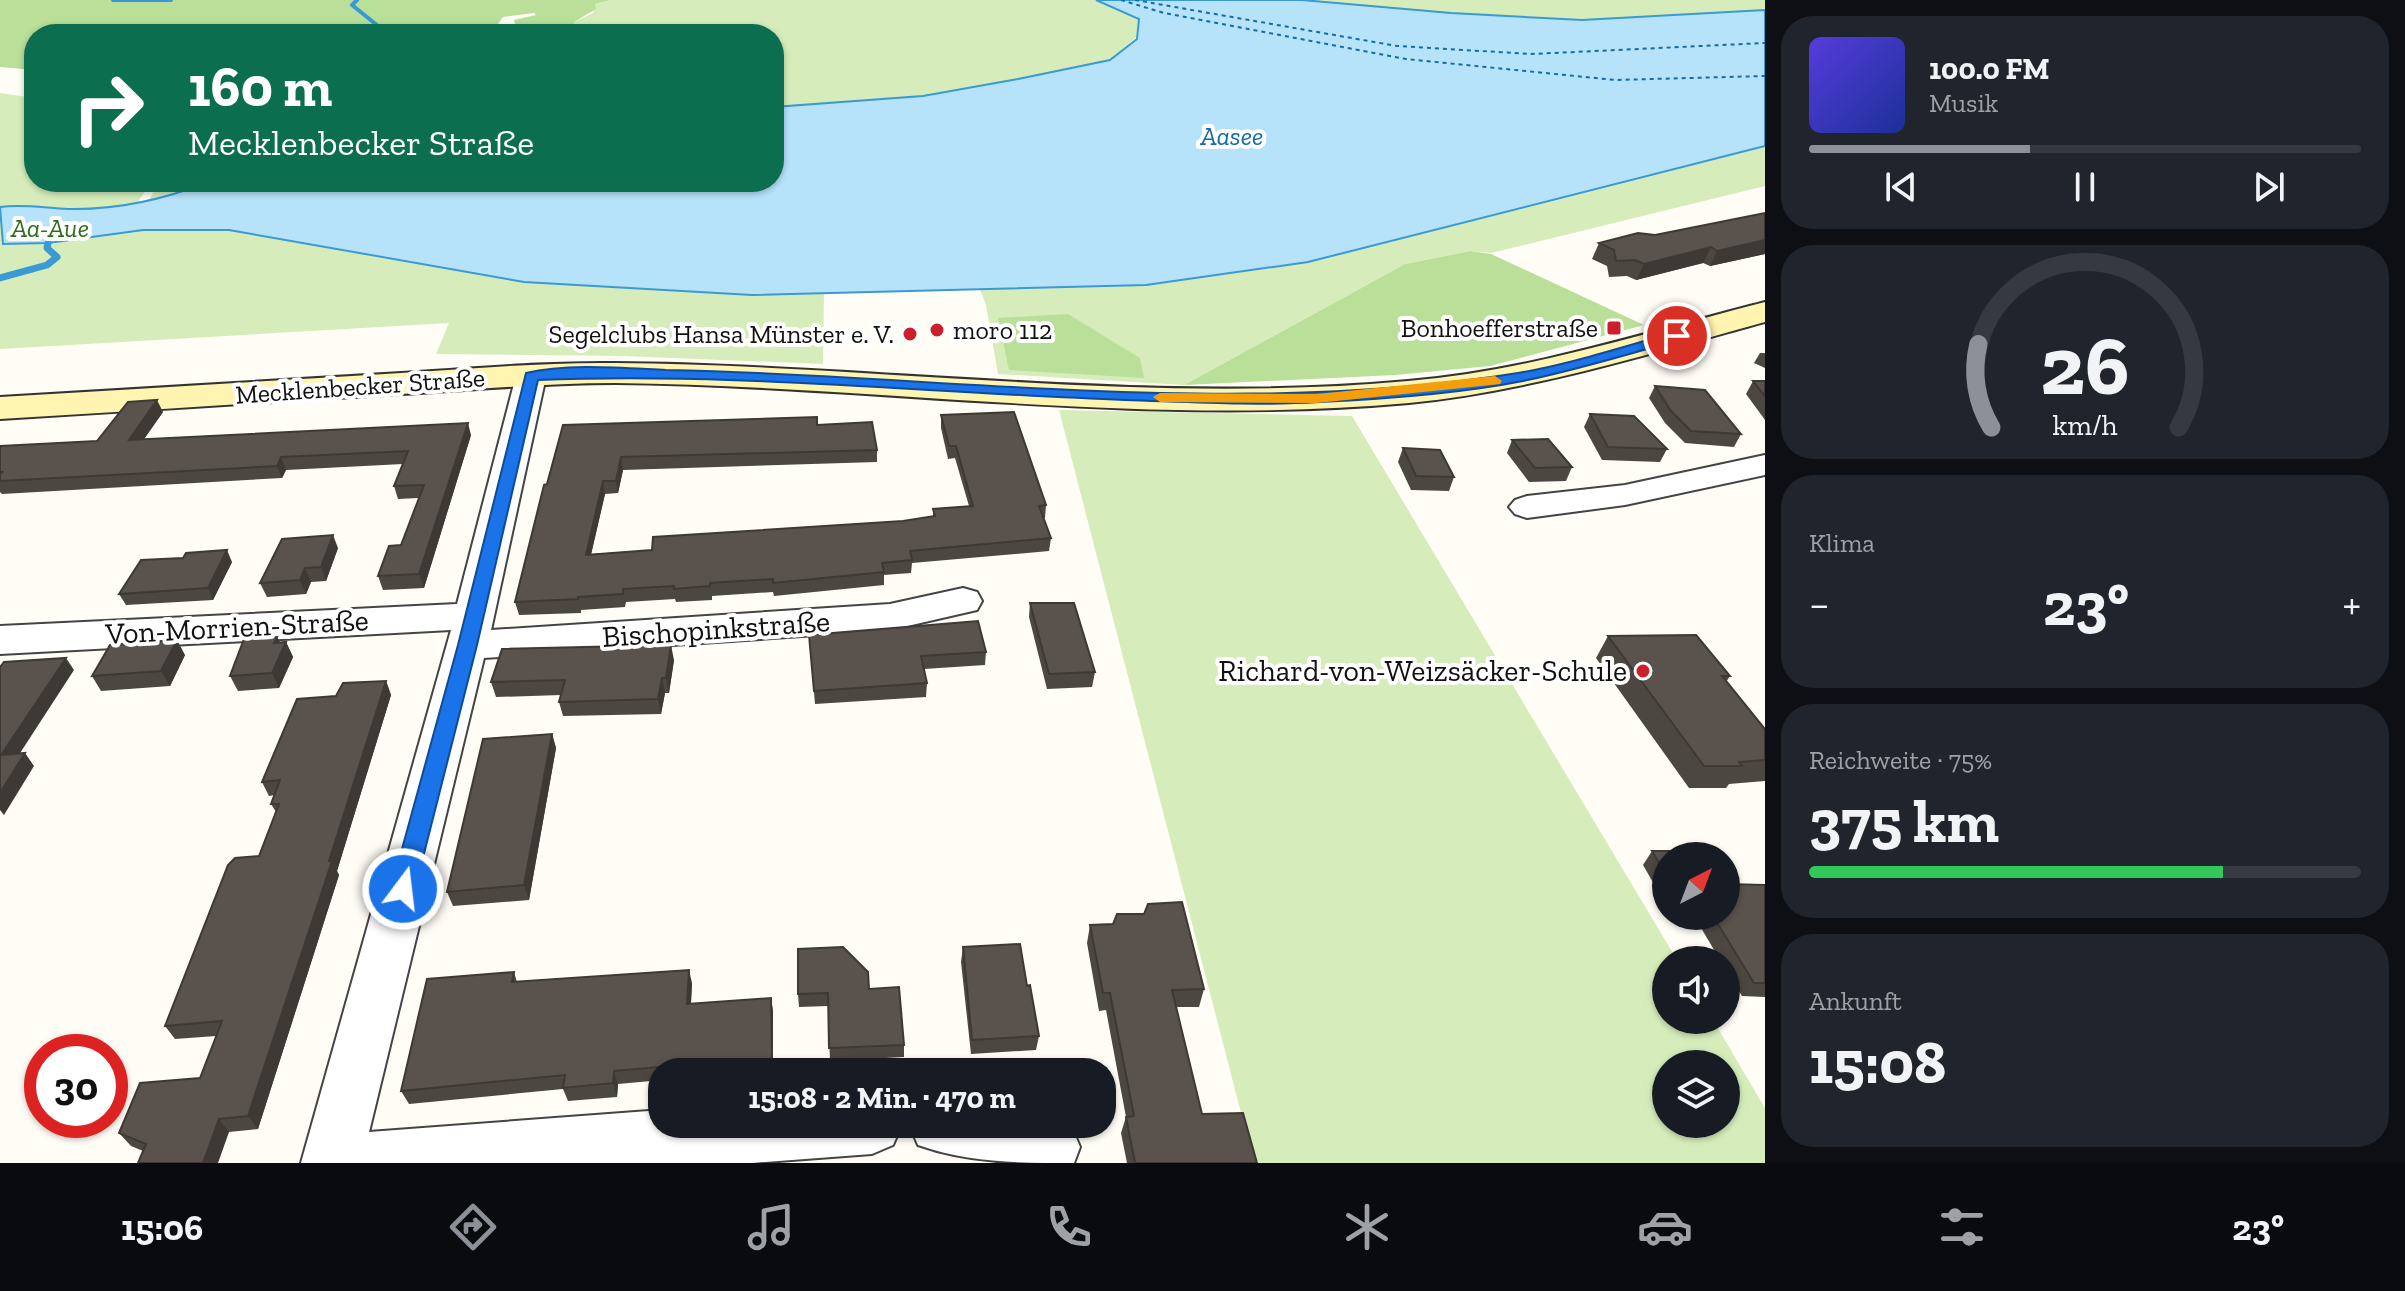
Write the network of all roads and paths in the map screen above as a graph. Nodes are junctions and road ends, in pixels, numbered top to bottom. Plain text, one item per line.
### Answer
1 (1765, 312) edge
2 (531, 376) junction
3 (0, 408) edge
4 (1765, 465) edge
5 (1527, 507) dead end
6 (963, 601) dead end
7 (470, 631) junction
8 (0, 640) edge
9 (689, 1138) edge
10 (1007, 1138) edge
11 (1050, 1147) dead end
12 (331, 1163) edge
13 (362, 1163) edge

1 - 2 street, Mecklenbecker Straße
2 - 3 street, Mecklenbecker Straße
2 - 7 street
4 - 5 street
6 - 7 street, Bischopinkstraße
7 - 8 street, Von-Morrien-Straße
7 - 12 street
9 - 13 street
10 - 11 street

